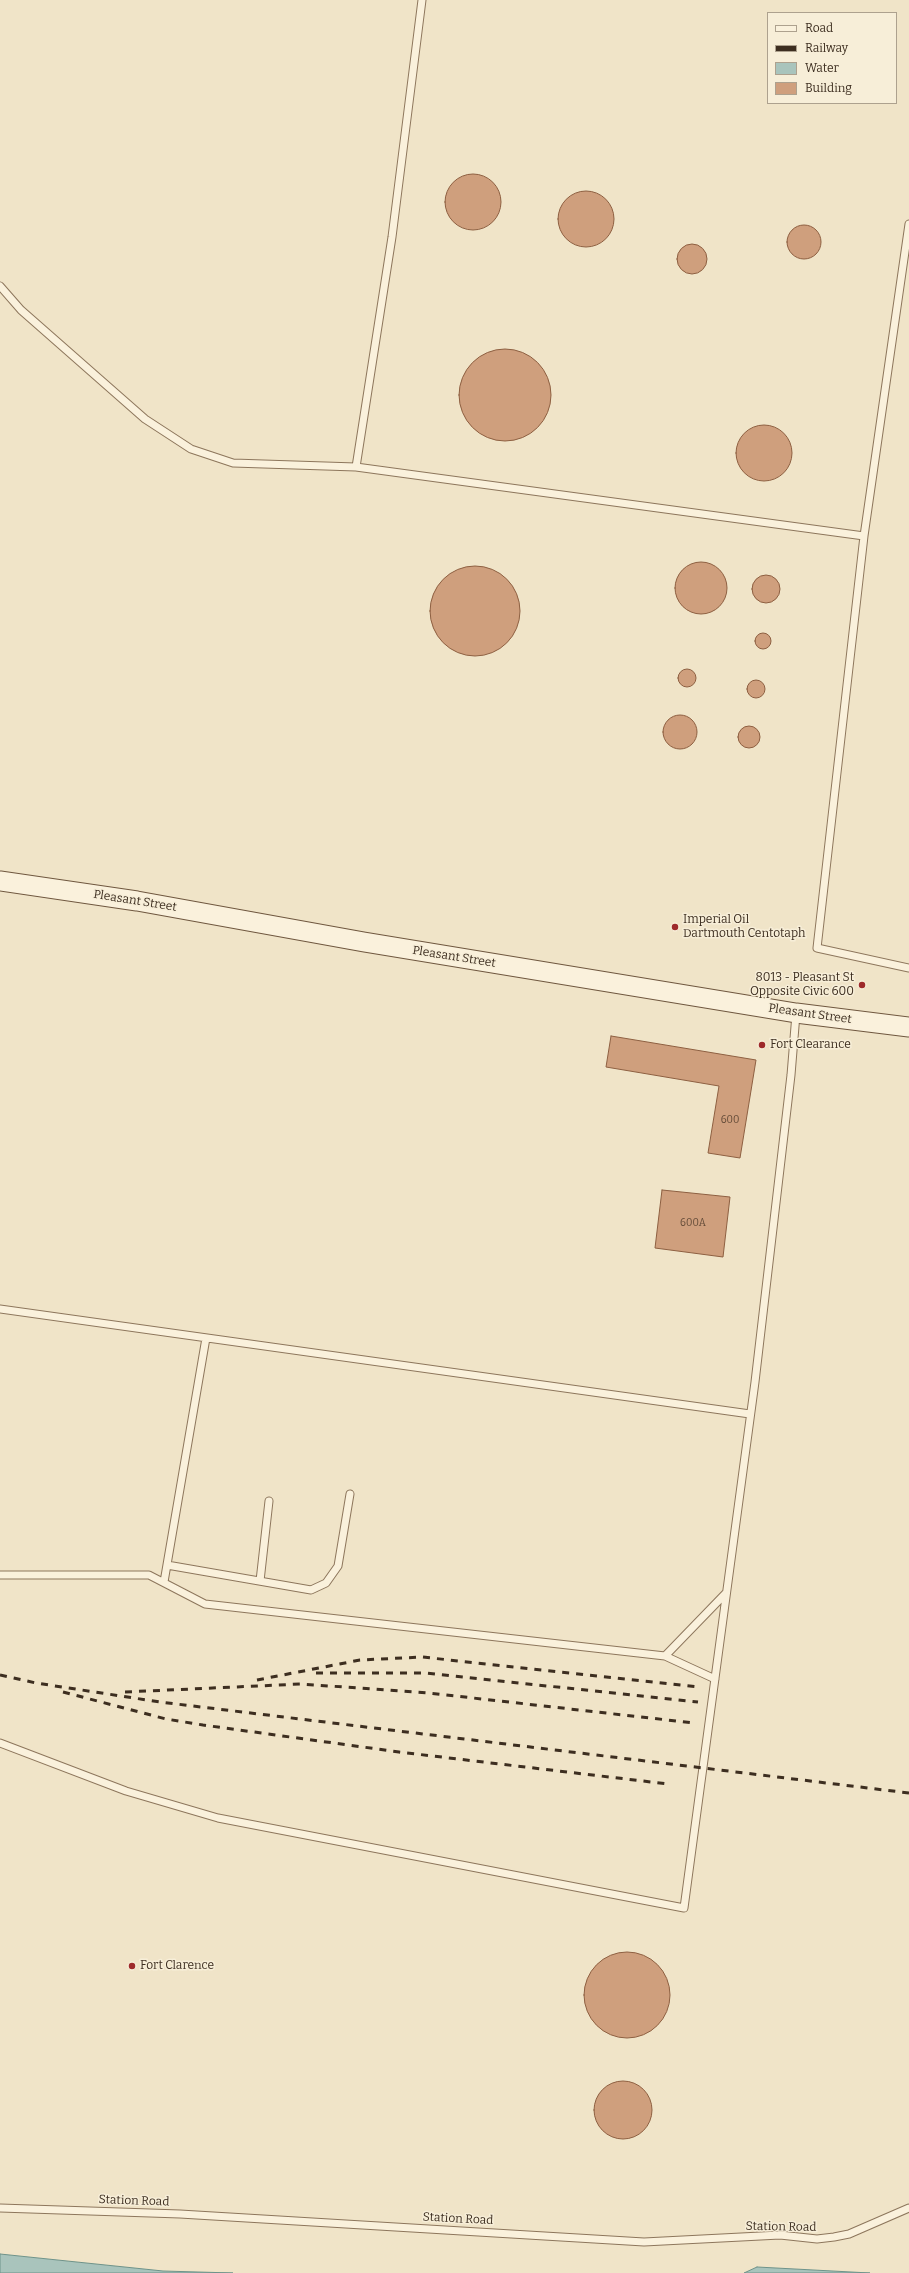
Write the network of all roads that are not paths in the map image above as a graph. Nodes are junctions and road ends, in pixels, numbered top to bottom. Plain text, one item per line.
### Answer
1 (422, 0) edge
2 (909, 224) edge
3 (0, 286) edge
4 (356, 467) junction
5 (864, 536) junction
6 (0, 881) edge
7 (909, 968) edge
8 (796, 1012) junction
9 (909, 1027) edge
10 (0, 1309) edge
11 (206, 1338) junction
12 (750, 1414) junction
13 (350, 1494) dead end
14 (269, 1501) dead end
15 (167, 1565) junction
16 (0, 1575) edge
17 (260, 1581) junction
18 (164, 1582) junction
19 (726, 1593) junction
20 (665, 1656) junction
21 (715, 1679) junction
22 (0, 1743) edge
23 (0, 2208) edge
24 (909, 2208) edge

1 - 4 lane
2 - 5 lane
3 - 4 lane
4 - 5 lane
5 - 7 lane
6 - 8 main road, Pleasant Street
8 - 9 main road, Pleasant Street
8 - 12 lane
10 - 11 lane
11 - 12 lane
11 - 15 lane
12 - 19 lane
13 - 17 lane
14 - 17 lane
15 - 17 lane
15 - 18 lane
16 - 18 lane
18 - 20 lane
19 - 20 lane
19 - 21 lane
20 - 21 lane
21 - 22 lane
23 - 24 lane, Station Road

